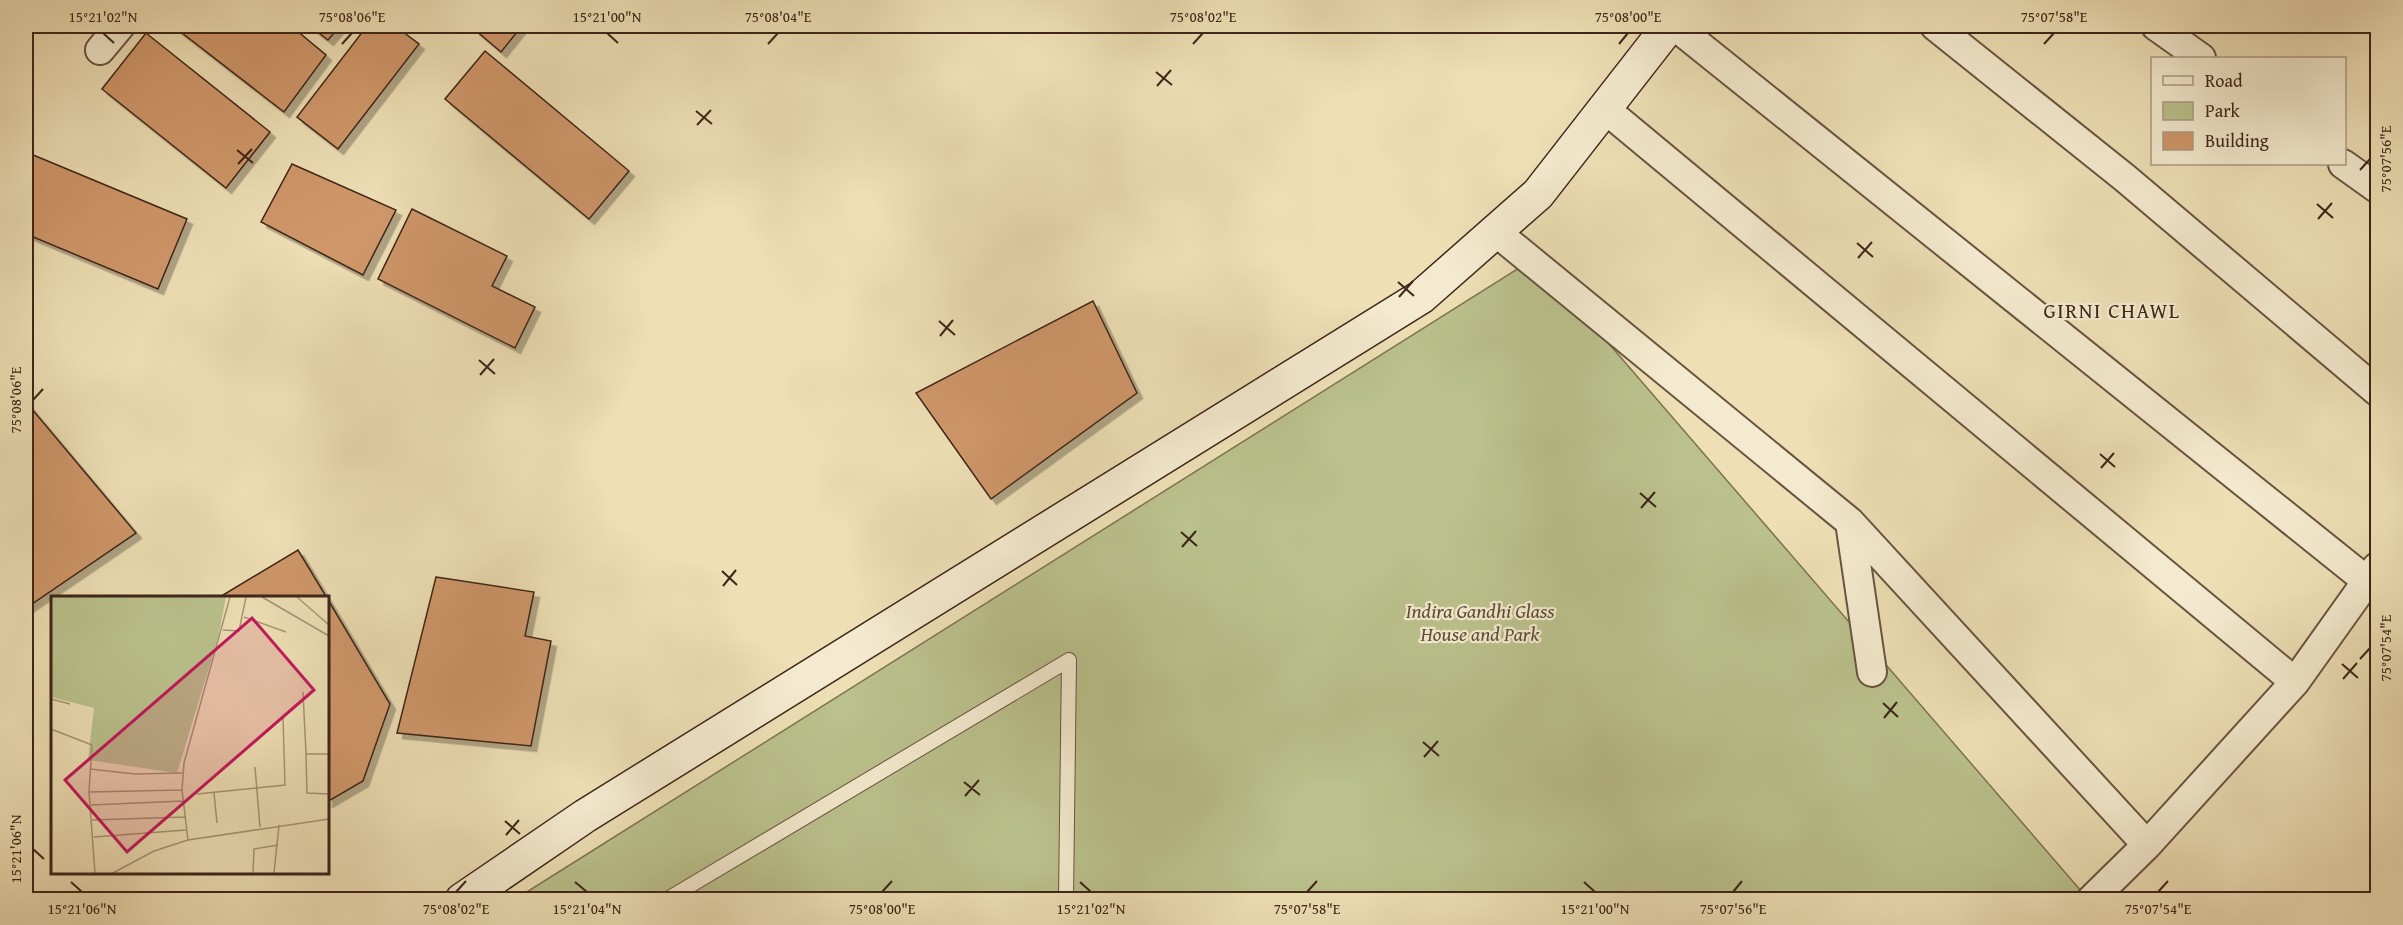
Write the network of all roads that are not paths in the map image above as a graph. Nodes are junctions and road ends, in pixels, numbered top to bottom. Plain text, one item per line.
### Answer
1 (120, 26) edge
2 (1669, 26) edge
3 (1675, 26) edge
4 (1935, 26) edge
5 (2157, 26) edge
6 (100, 50) dead end
7 (2200, 57) edge
8 (1605, 109) junction
9 (2344, 165) edge
10 (2378, 189) edge
11 (1496, 232) junction
12 (2378, 392) edge
13 (1850, 522) junction
14 (2372, 574) edge
15 (1872, 672) dead end
16 (2295, 682) junction
17 (2147, 845) junction
18 (462, 900) edge
19 (666, 900) edge
20 (1066, 900) edge
21 (2091, 900) edge

1 - 6 street
2 - 8 main road
3 - 14 street
4 - 12 street
5 - 7 street
8 - 11 main road
8 - 16 street
9 - 10 street
11 - 13 street
11 - 18 main road
13 - 15 street
13 - 17 street
14 - 16 street
16 - 17 street
17 - 21 street
19 - 20 lane

